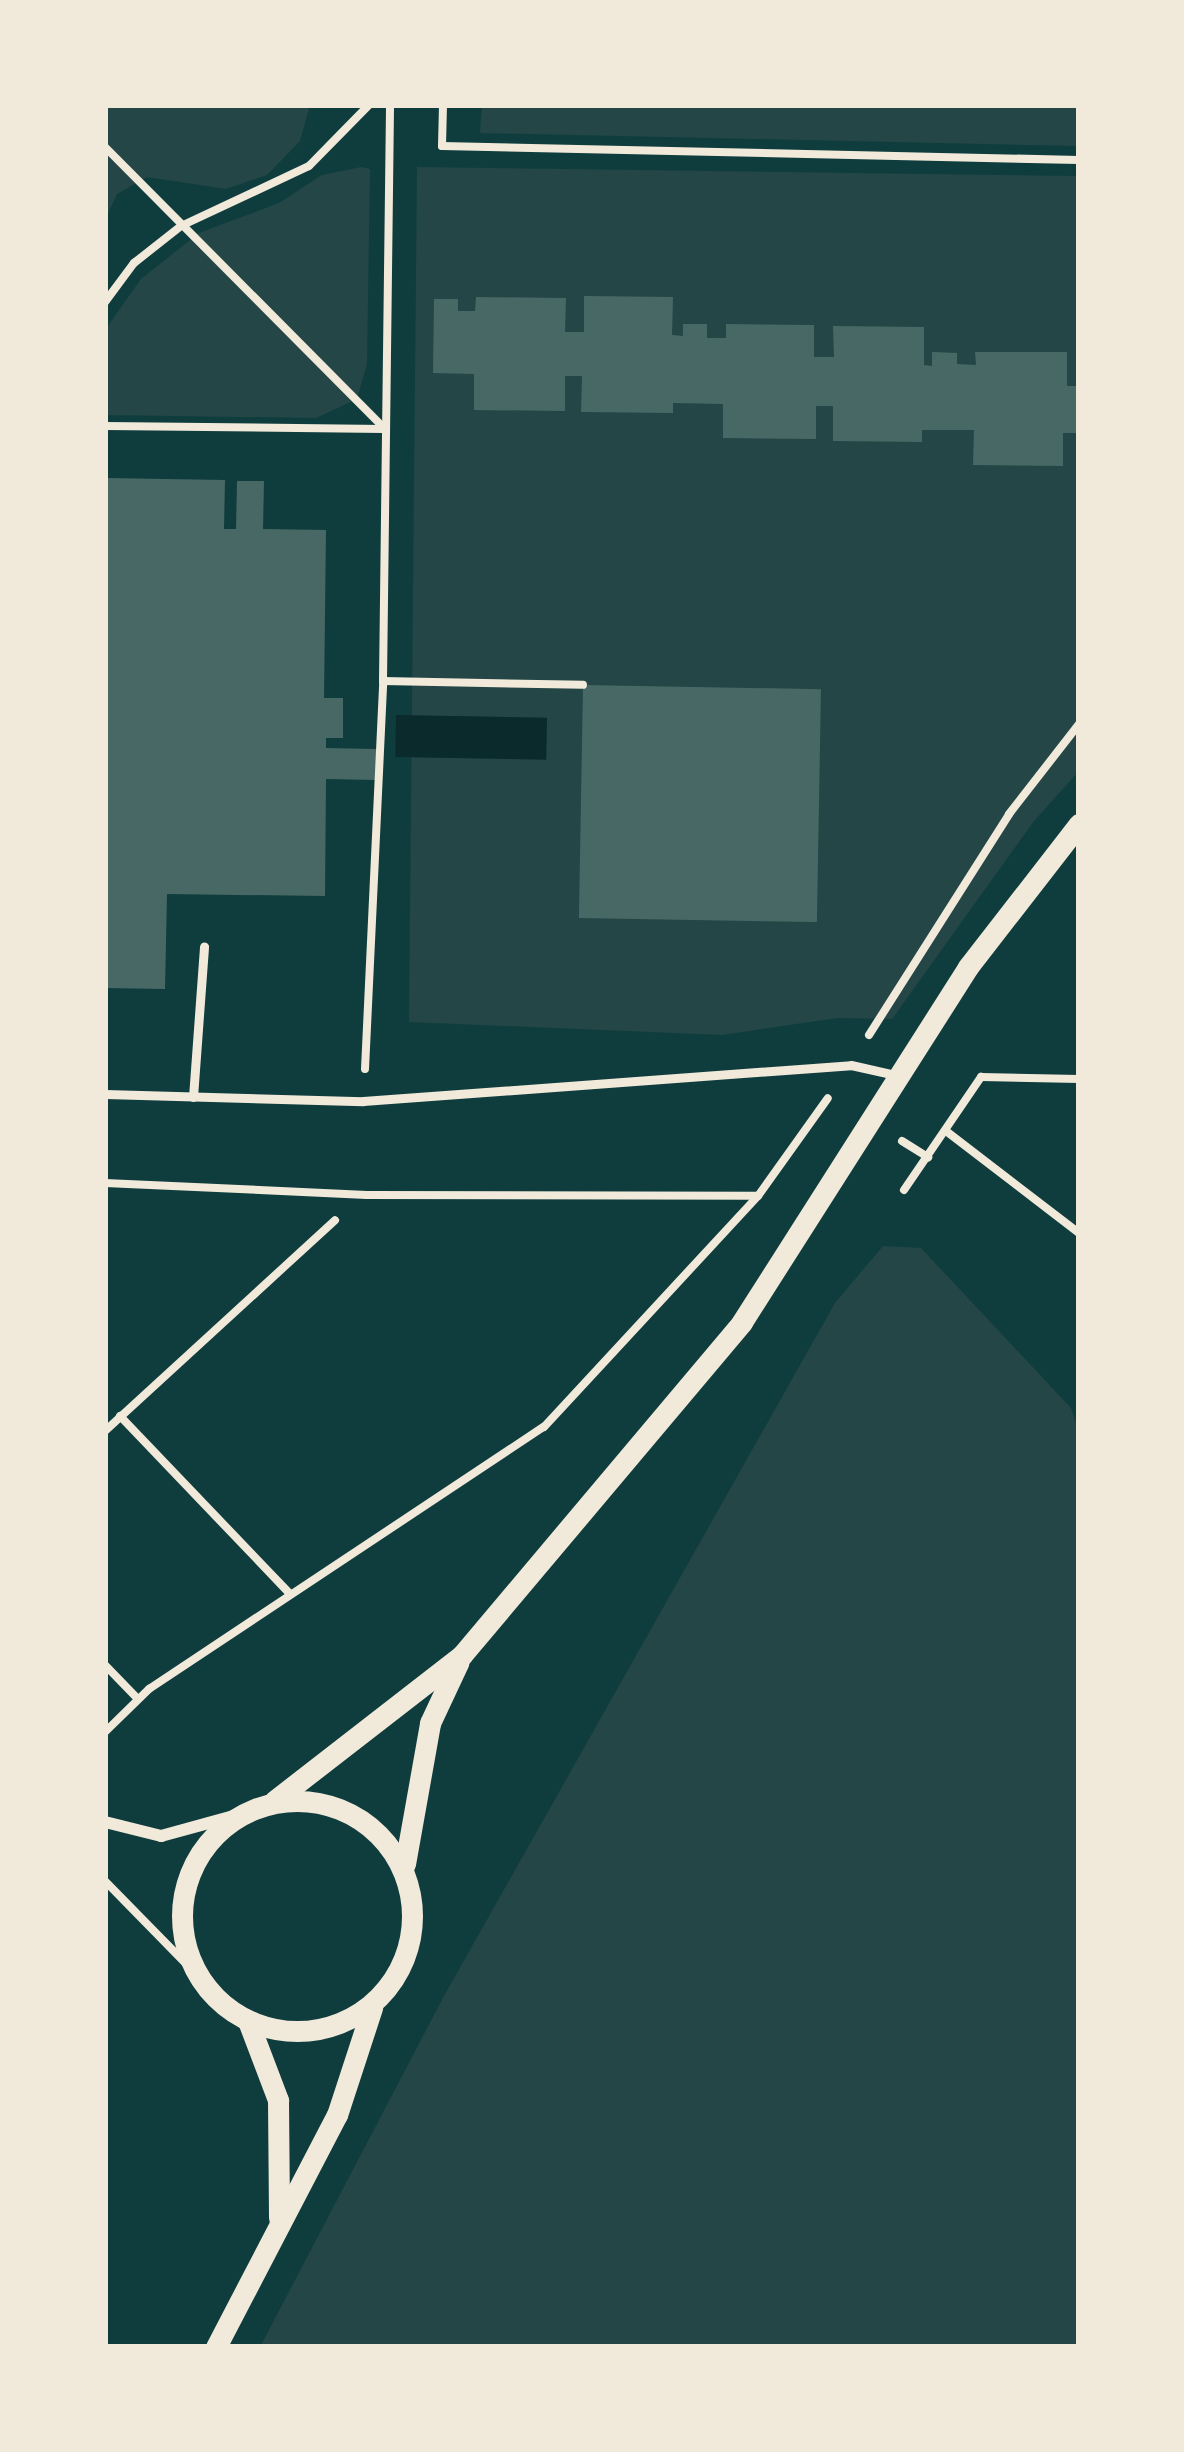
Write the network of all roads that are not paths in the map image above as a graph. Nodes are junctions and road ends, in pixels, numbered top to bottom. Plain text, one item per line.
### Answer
1 (1079, 824) edge
2 (203, 946) dead end
3 (899, 1076) junction
4 (105, 1094) edge
5 (193, 1097) junction
6 (462, 1654) junction
7 (274, 1801) junction
8 (238, 1815) junction
9 (105, 1822) edge
10 (405, 1864) junction
11 (372, 2008) junction
12 (248, 2021) junction
13 (278, 2224) junction
14 (216, 2347) edge

1 - 3 street
2 - 5 lane
3 - 5 lane
3 - 6 street
4 - 5 lane
6 - 7 street
6 - 10 street
7 - 8 street
7 - 10 street
8 - 9 street
8 - 12 street
10 - 11 street
11 - 12 street
11 - 13 street
12 - 13 street
13 - 14 street

